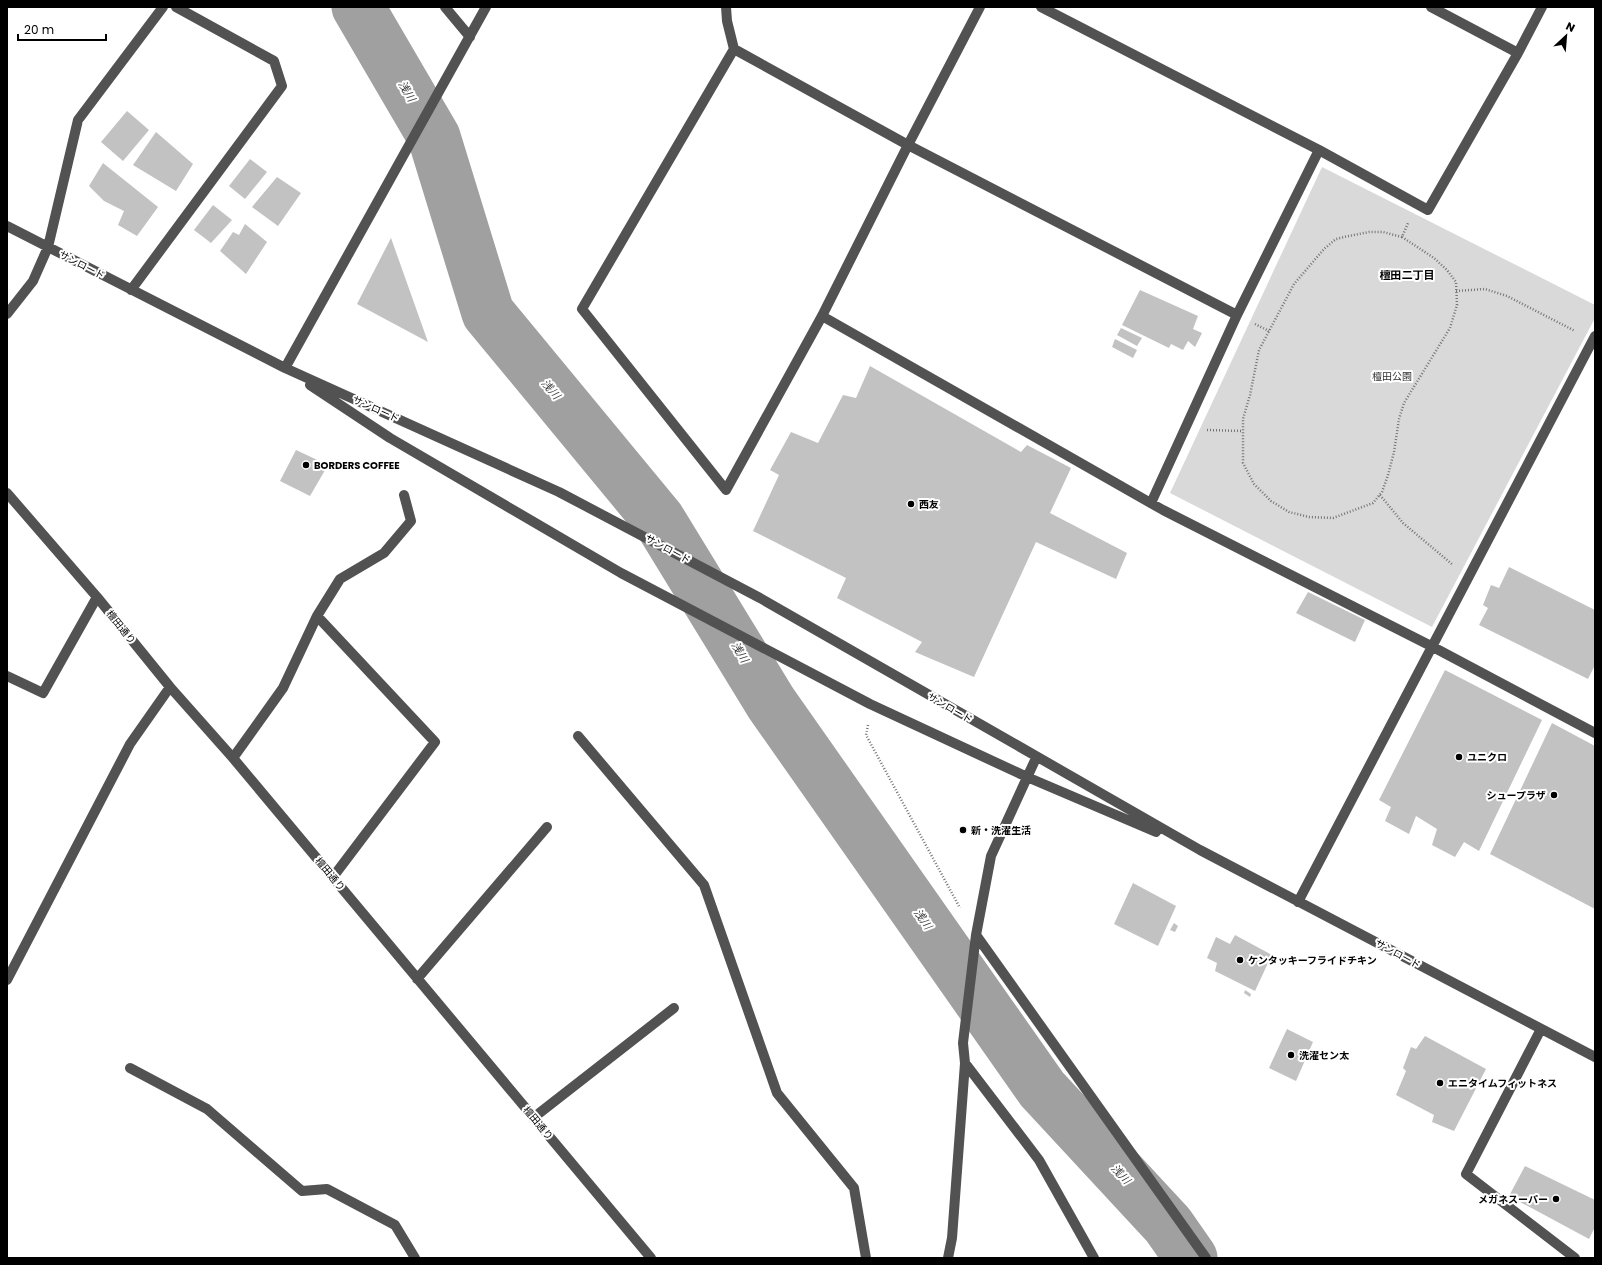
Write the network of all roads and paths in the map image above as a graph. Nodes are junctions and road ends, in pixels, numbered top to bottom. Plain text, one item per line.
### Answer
1 (163, 7) edge
2 (176, 7) edge
3 (445, 7) edge
4 (486, 7) edge
5 (726, 7) edge
6 (980, 7) edge
7 (1041, 7) edge
8 (1431, 7) edge
9 (1542, 7) edge
10 (470, 37) junction
11 (734, 49) junction
12 (1518, 53) junction
13 (908, 145) junction
14 (1319, 150) junction
15 (1416, 204) junction
16 (7, 226) edge
17 (1402, 237) junction
18 (48, 247) junction
19 (132, 290) junction
20 (1456, 291) junction
21 (7, 314) edge
22 (1237, 315) junction
23 (822, 316) junction
24 (1594, 338) edge
25 (285, 368) junction
26 (1184, 430) junction
27 (1242, 431) junction
28 (7, 493) edge
29 (404, 494) dead end
30 (1380, 495) junction
31 (1151, 503) junction
32 (1468, 579) junction
33 (97, 597) junction
34 (317, 616) junction
35 (1433, 647) junction
36 (7, 676) edge
37 (170, 687) junction
38 (870, 704) junction
39 (1595, 733) edge
40 (578, 736) dead end
41 (233, 758) junction
42 (1036, 758) junction
43 (1027, 777) junction
44 (547, 827) dead end
45 (1200, 850) junction
46 (332, 877) junction
47 (1298, 902) junction
48 (976, 935) junction
49 (417, 979) junction
50 (7, 980) edge
51 (674, 1008) dead end
52 (1541, 1029) junction
53 (1595, 1058) edge
54 (965, 1063) junction
55 (130, 1068) dead end
56 (533, 1118) junction
57 (645, 1256) edge
58 (415, 1258) edge
59 (866, 1258) edge
60 (948, 1258) edge
61 (1094, 1258) edge
62 (1206, 1258) edge
63 (1575, 1258) edge

1 - 18 street
2 - 19 street
3 - 10 street
4 - 10 street
5 - 11 street
6 - 13 street
7 - 14 street
8 - 12 street
9 - 12 street
10 - 25 street
11 - 13 street
11 - 23 street
12 - 15 street
13 - 22 street
13 - 23 street
14 - 15 street
14 - 22 street
15 - 17 path
16 - 18 street, サンロード
17 - 20 path
17 - 27 path
18 - 19 street, サンロード
18 - 21 street
19 - 25 street, サンロード
20 - 24 path
20 - 30 path
22 - 26 street
23 - 31 street
24 - 32 street
25 - 38 street, サンロード
25 - 42 street, サンロード
26 - 27 path
26 - 31 street
27 - 30 path
28 - 33 street, 檀田通り
29 - 34 street
30 - 32 path
31 - 35 street
32 - 35 street
33 - 36 street
33 - 37 street, 檀田通り
34 - 41 street
34 - 46 street
35 - 39 street
35 - 47 street
37 - 41 street, 檀田通り
37 - 50 street
38 - 43 street
38 - 48 path
40 - 59 street
41 - 46 street, 檀田通り
42 - 43 street
42 - 45 street, サンロード
43 - 45 street
43 - 48 street
44 - 49 street
45 - 47 street, サンロード
46 - 49 street, 檀田通り
47 - 52 street, サンロード
48 - 54 street
48 - 62 street
49 - 56 street, 檀田通り
51 - 56 street
52 - 53 street, サンロード
52 - 63 street
54 - 60 street
54 - 61 street
55 - 58 street
56 - 57 street, 檀田通り

